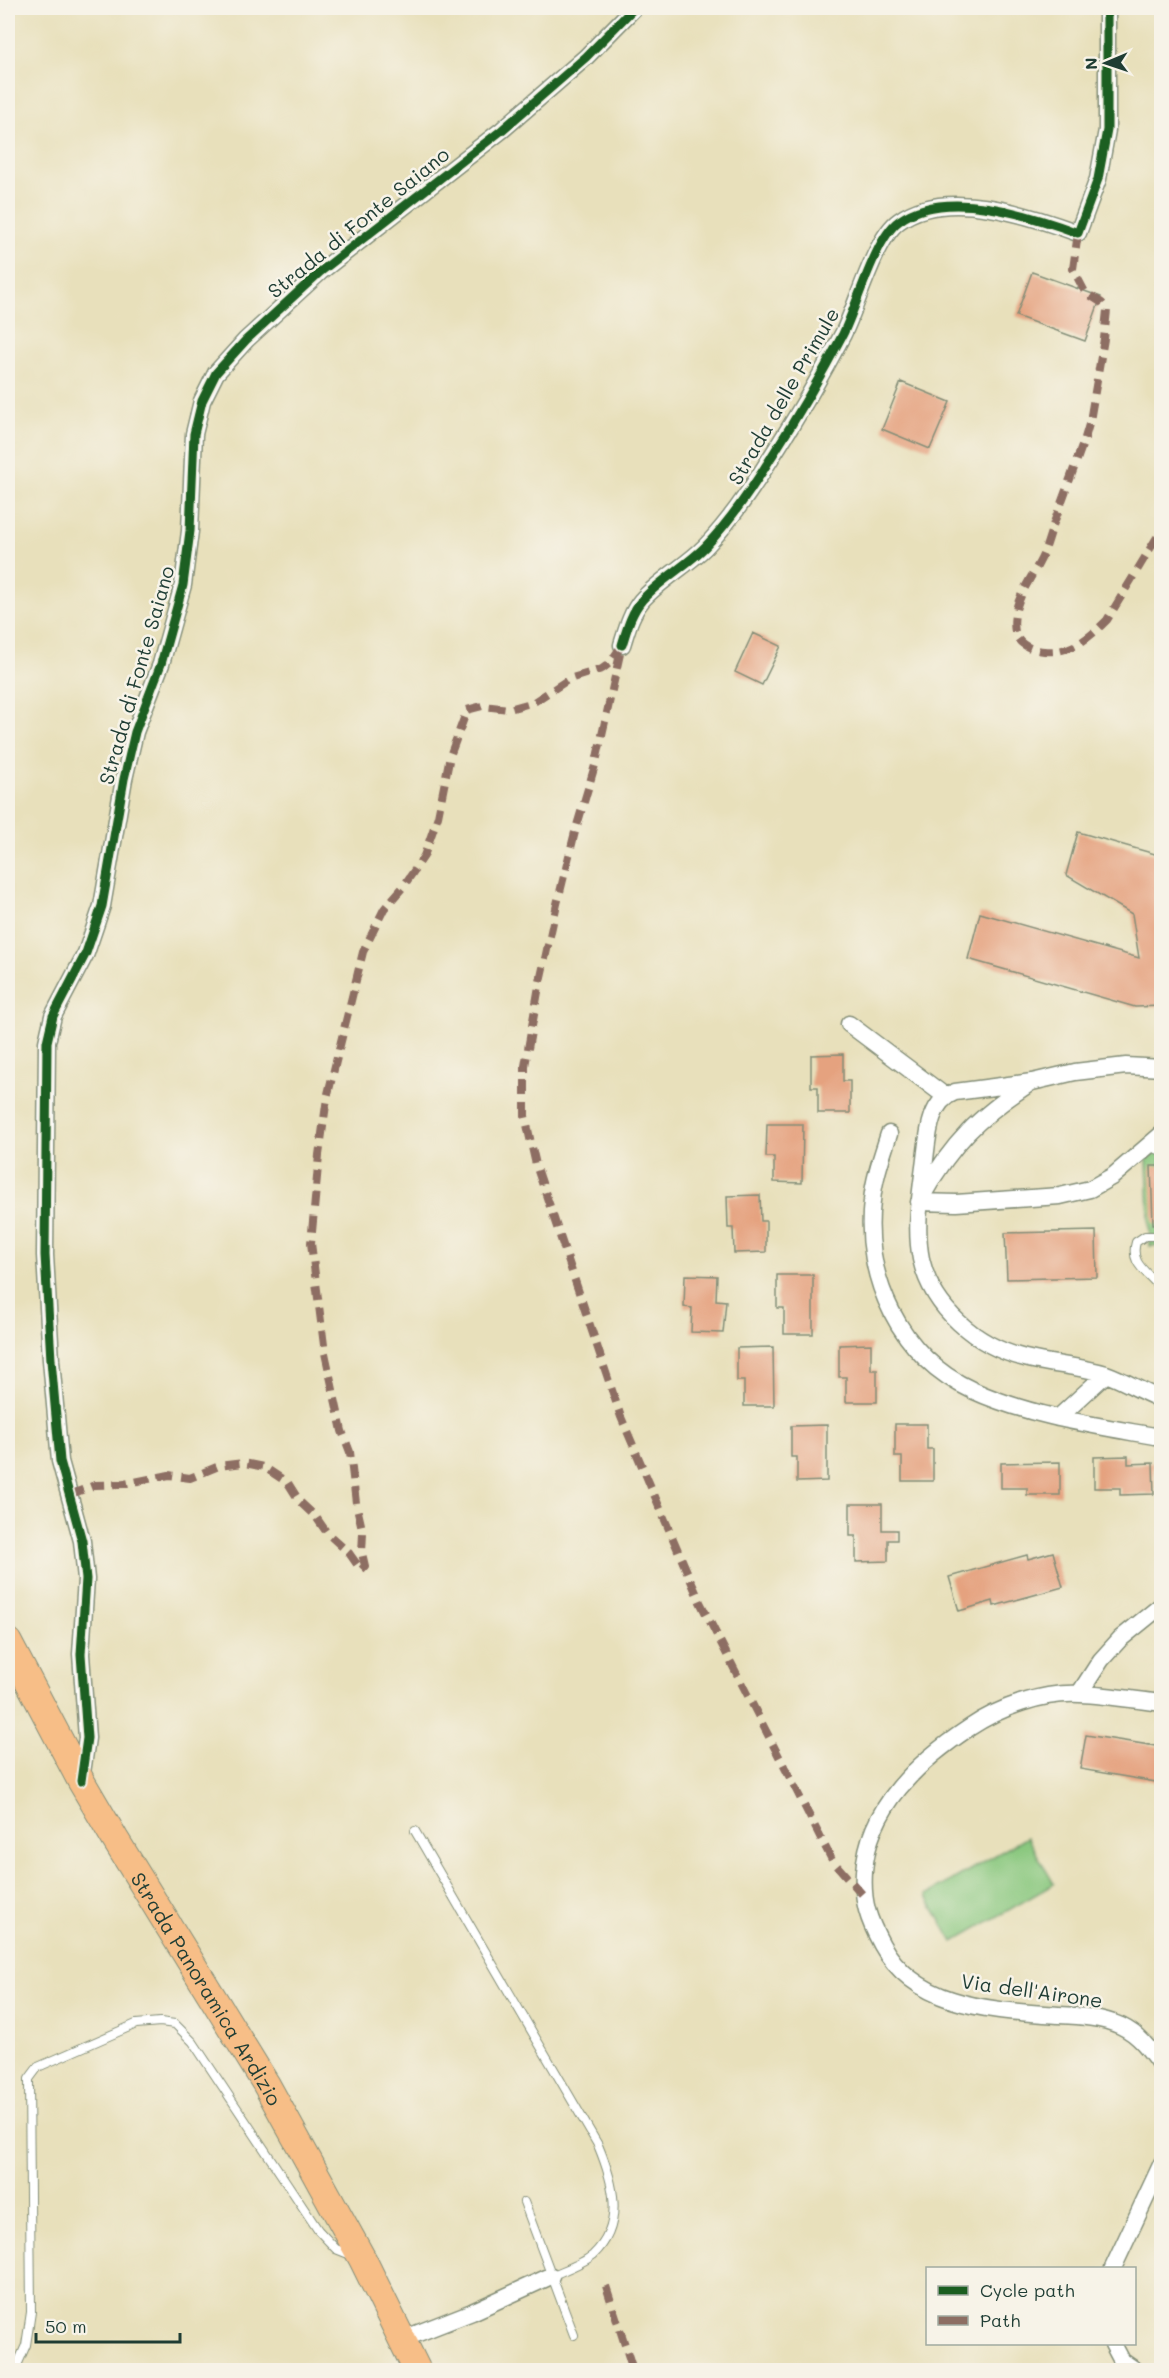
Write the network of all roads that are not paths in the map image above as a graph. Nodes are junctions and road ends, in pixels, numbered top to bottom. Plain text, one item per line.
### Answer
1 (634, 8) edge
2 (1107, 8) edge
3 (622, 645) dead end
4 (849, 1024) dead end
5 (1161, 1068) edge
6 (1032, 1082) junction
7 (945, 1096) junction
8 (889, 1134) dead end
9 (1161, 1134) edge
10 (1154, 1148) edge
11 (919, 1202) junction
12 (1161, 1236) edge
13 (1161, 1291) edge
14 (1106, 1374) junction
15 (1160, 1396) edge
16 (1058, 1418) junction
17 (1154, 1436) dead end
18 (1161, 1605) edge
19 (8, 1642) edge
20 (1078, 1694) junction
21 (1161, 1704) edge
22 (81, 1781) junction
23 (415, 1831) dead end
24 (1161, 2067) edge
25 (1161, 2163) edge
26 (524, 2202) dead end
27 (363, 2259) junction
28 (1113, 2267) edge
29 (551, 2276) junction
30 (574, 2334) dead end
31 (403, 2339) junction
32 (1114, 2345) edge
33 (15, 2370) edge
34 (417, 2370) edge
35 (1135, 2370) edge

1 - 22 street, Strada di Fonte Saiano
2 - 3 street, Strada delle Primule
4 - 7 street
5 - 6 street
6 - 7 street
6 - 11 street
7 - 11 street
8 - 16 street
9 - 10 street
10 - 11 street
11 - 14 street
12 - 13 lane
14 - 15 street
14 - 16 street
16 - 17 street
18 - 20 street
19 - 22 main road, Strada Panoramica Ardizio
20 - 21 street, Via dell'Airone
20 - 24 street, Via dell'Airone
22 - 27 main road, Strada Panoramica Ardizio
23 - 29 lane
25 - 28 street
26 - 29 lane
27 - 31 main road, Strada Panoramica Ardizio
27 - 33 lane
29 - 30 lane
29 - 31 street
31 - 34 main road, Strada Panoramica Ardizio
32 - 35 street

